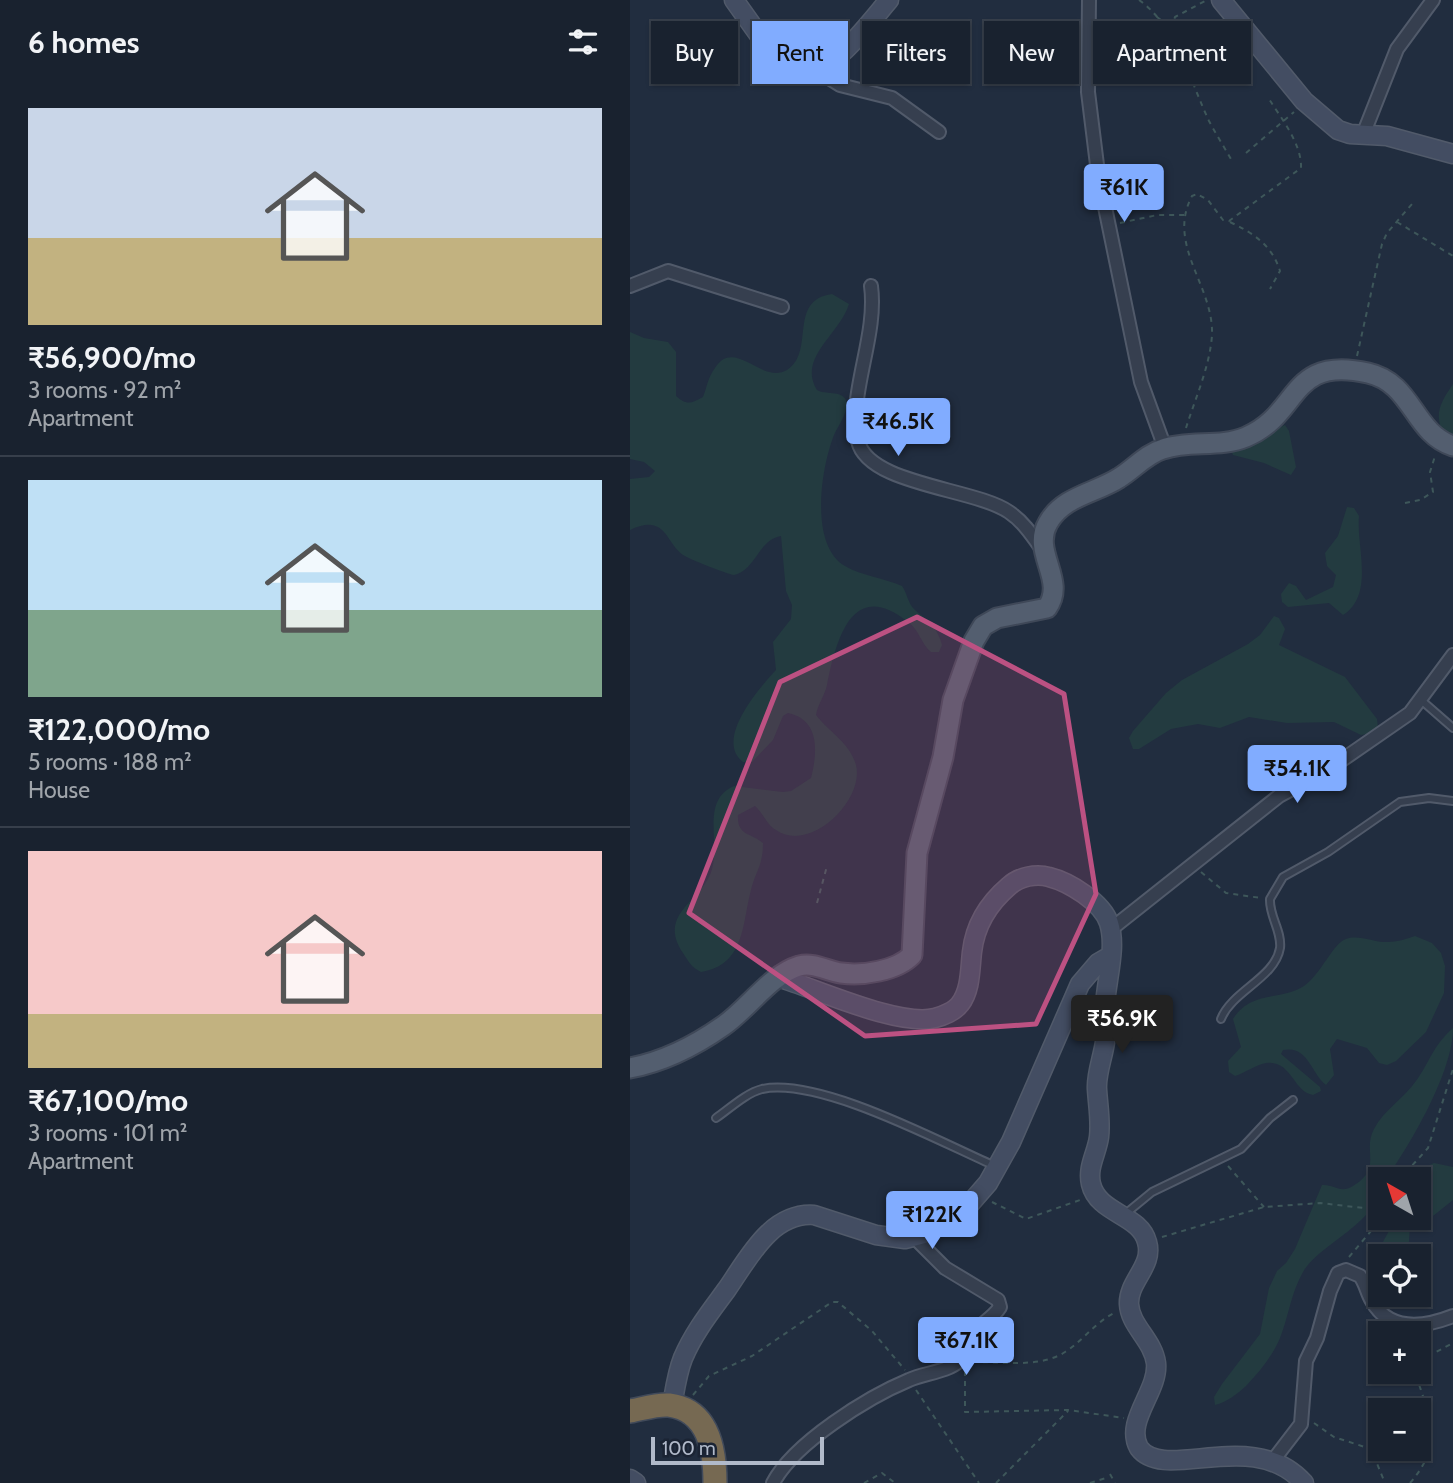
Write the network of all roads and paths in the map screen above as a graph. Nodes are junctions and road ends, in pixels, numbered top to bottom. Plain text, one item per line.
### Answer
1 (734, 0) edge
2 (889, 0) edge
3 (1089, 0) edge
4 (1139, 0) edge
5 (1206, 0) edge
6 (1221, 0) edge
7 (1433, 0) edge
8 (1156, 17) junction
9 (1161, 21) edge
10 (1174, 21) edge
11 (752, 25) edge
12 (848, 46) edge
13 (838, 84) edge
14 (1269, 99) dead end
15 (1304, 101) junction
16 (1284, 122) junction
17 (939, 132) dead end
18 (1363, 135) junction
19 (1246, 153) dead end
20 (1453, 154) edge
21 (1231, 159) dead end
22 (1412, 204) dead end
23 (1185, 215) junction
24 (1229, 221) junction
25 (1396, 221) junction
26 (1108, 226) junction
27 (1453, 256) edge
28 (630, 286) edge
29 (871, 286) dead end
30 (1270, 289) dead end
31 (782, 307) dead end
32 (1354, 371) junction
33 (1446, 444) edge
34 (1173, 447) junction
35 (1405, 503) dead end
36 (1044, 553) junction
37 (1453, 654) edge
38 (1421, 700) junction
39 (1453, 728) edge
40 (1453, 801) edge
41 (1193, 864) junction
42 (827, 866) dead end
43 (1270, 899) junction
44 (817, 903) dead end
45 (1110, 930) junction
46 (1110, 956) junction
47 (780, 978) junction
48 (1221, 1019) dead end
49 (630, 1068) edge
50 (1453, 1069) edge
51 (1293, 1100) dead end
52 (716, 1118) dead end
53 (1220, 1157) junction
54 (997, 1167) junction
55 (1411, 1167) edge
56 (979, 1195) junction
57 (1095, 1195) junction
58 (1264, 1208) junction
59 (1368, 1209) edge
60 (1122, 1216) junction
61 (1372, 1230) edge
62 (915, 1238) junction
63 (1147, 1242) junction
64 (1338, 1273) junction
65 (1129, 1308) junction
66 (1453, 1317) edge
67 (1453, 1343) edge
68 (1431, 1355) edge
69 (909, 1380) junction
70 (1420, 1384) edge
71 (677, 1408) junction
72 (1069, 1410) junction
73 (630, 1411) edge
74 (1303, 1413) junction
75 (1137, 1420) junction
76 (1271, 1463) junction
77 (1110, 1474) dead end
78 (1106, 1478) dead end
79 (630, 1479) edge
80 (636, 1483) edge
81 (715, 1483) edge
82 (773, 1483) edge
83 (864, 1483) edge
84 (895, 1483) edge
85 (979, 1483) edge
86 (996, 1483) edge
87 (1090, 1483) edge
88 (1115, 1483) edge
89 (1304, 1483) edge
90 (1385, 1483) edge
91 (1410, 1483) edge

1 - 11 main road
2 - 12 main road
3 - 26 street
4 - 8 path
5 - 10 path
6 - 15 main road
7 - 18 street
8 - 9 path
8 - 21 path
13 - 17 street
14 - 16 path
15 - 16 path
15 - 18 main road
16 - 19 path
16 - 24 path
18 - 20 main road
22 - 25 path
23 - 24 path
23 - 26 path
23 - 34 path
24 - 30 path
25 - 27 path
25 - 32 path
26 - 34 street
28 - 31 street
29 - 36 street
32 - 33 main road
32 - 34 main road
33 - 35 path
34 - 36 main road
36 - 47 main road
37 - 38 street
38 - 39 lane
38 - 41 street
40 - 43 lane
41 - 43 path
41 - 45 street
42 - 44 path
43 - 48 lane
45 - 46 main road
45 - 47 main road
46 - 54 main road
46 - 57 main road
47 - 49 main road
50 - 55 path
51 - 53 lane
52 - 54 lane
53 - 58 path
53 - 60 lane
54 - 56 main road
56 - 57 path
56 - 62 main road
57 - 60 main road
58 - 59 path
58 - 63 path
60 - 63 main road
61 - 64 path
62 - 69 street
62 - 71 main road
63 - 65 main road
64 - 66 street
64 - 74 street
65 - 72 path
65 - 75 main road
67 - 68 path
69 - 71 path
69 - 82 street
69 - 85 path
70 - 91 path
71 - 73 highway
71 - 81 highway
72 - 75 path
72 - 86 path
74 - 76 street
74 - 90 path
75 - 76 main road
76 - 89 main road
77 - 88 path
78 - 87 path
79 - 80 main road
83 - 84 path

